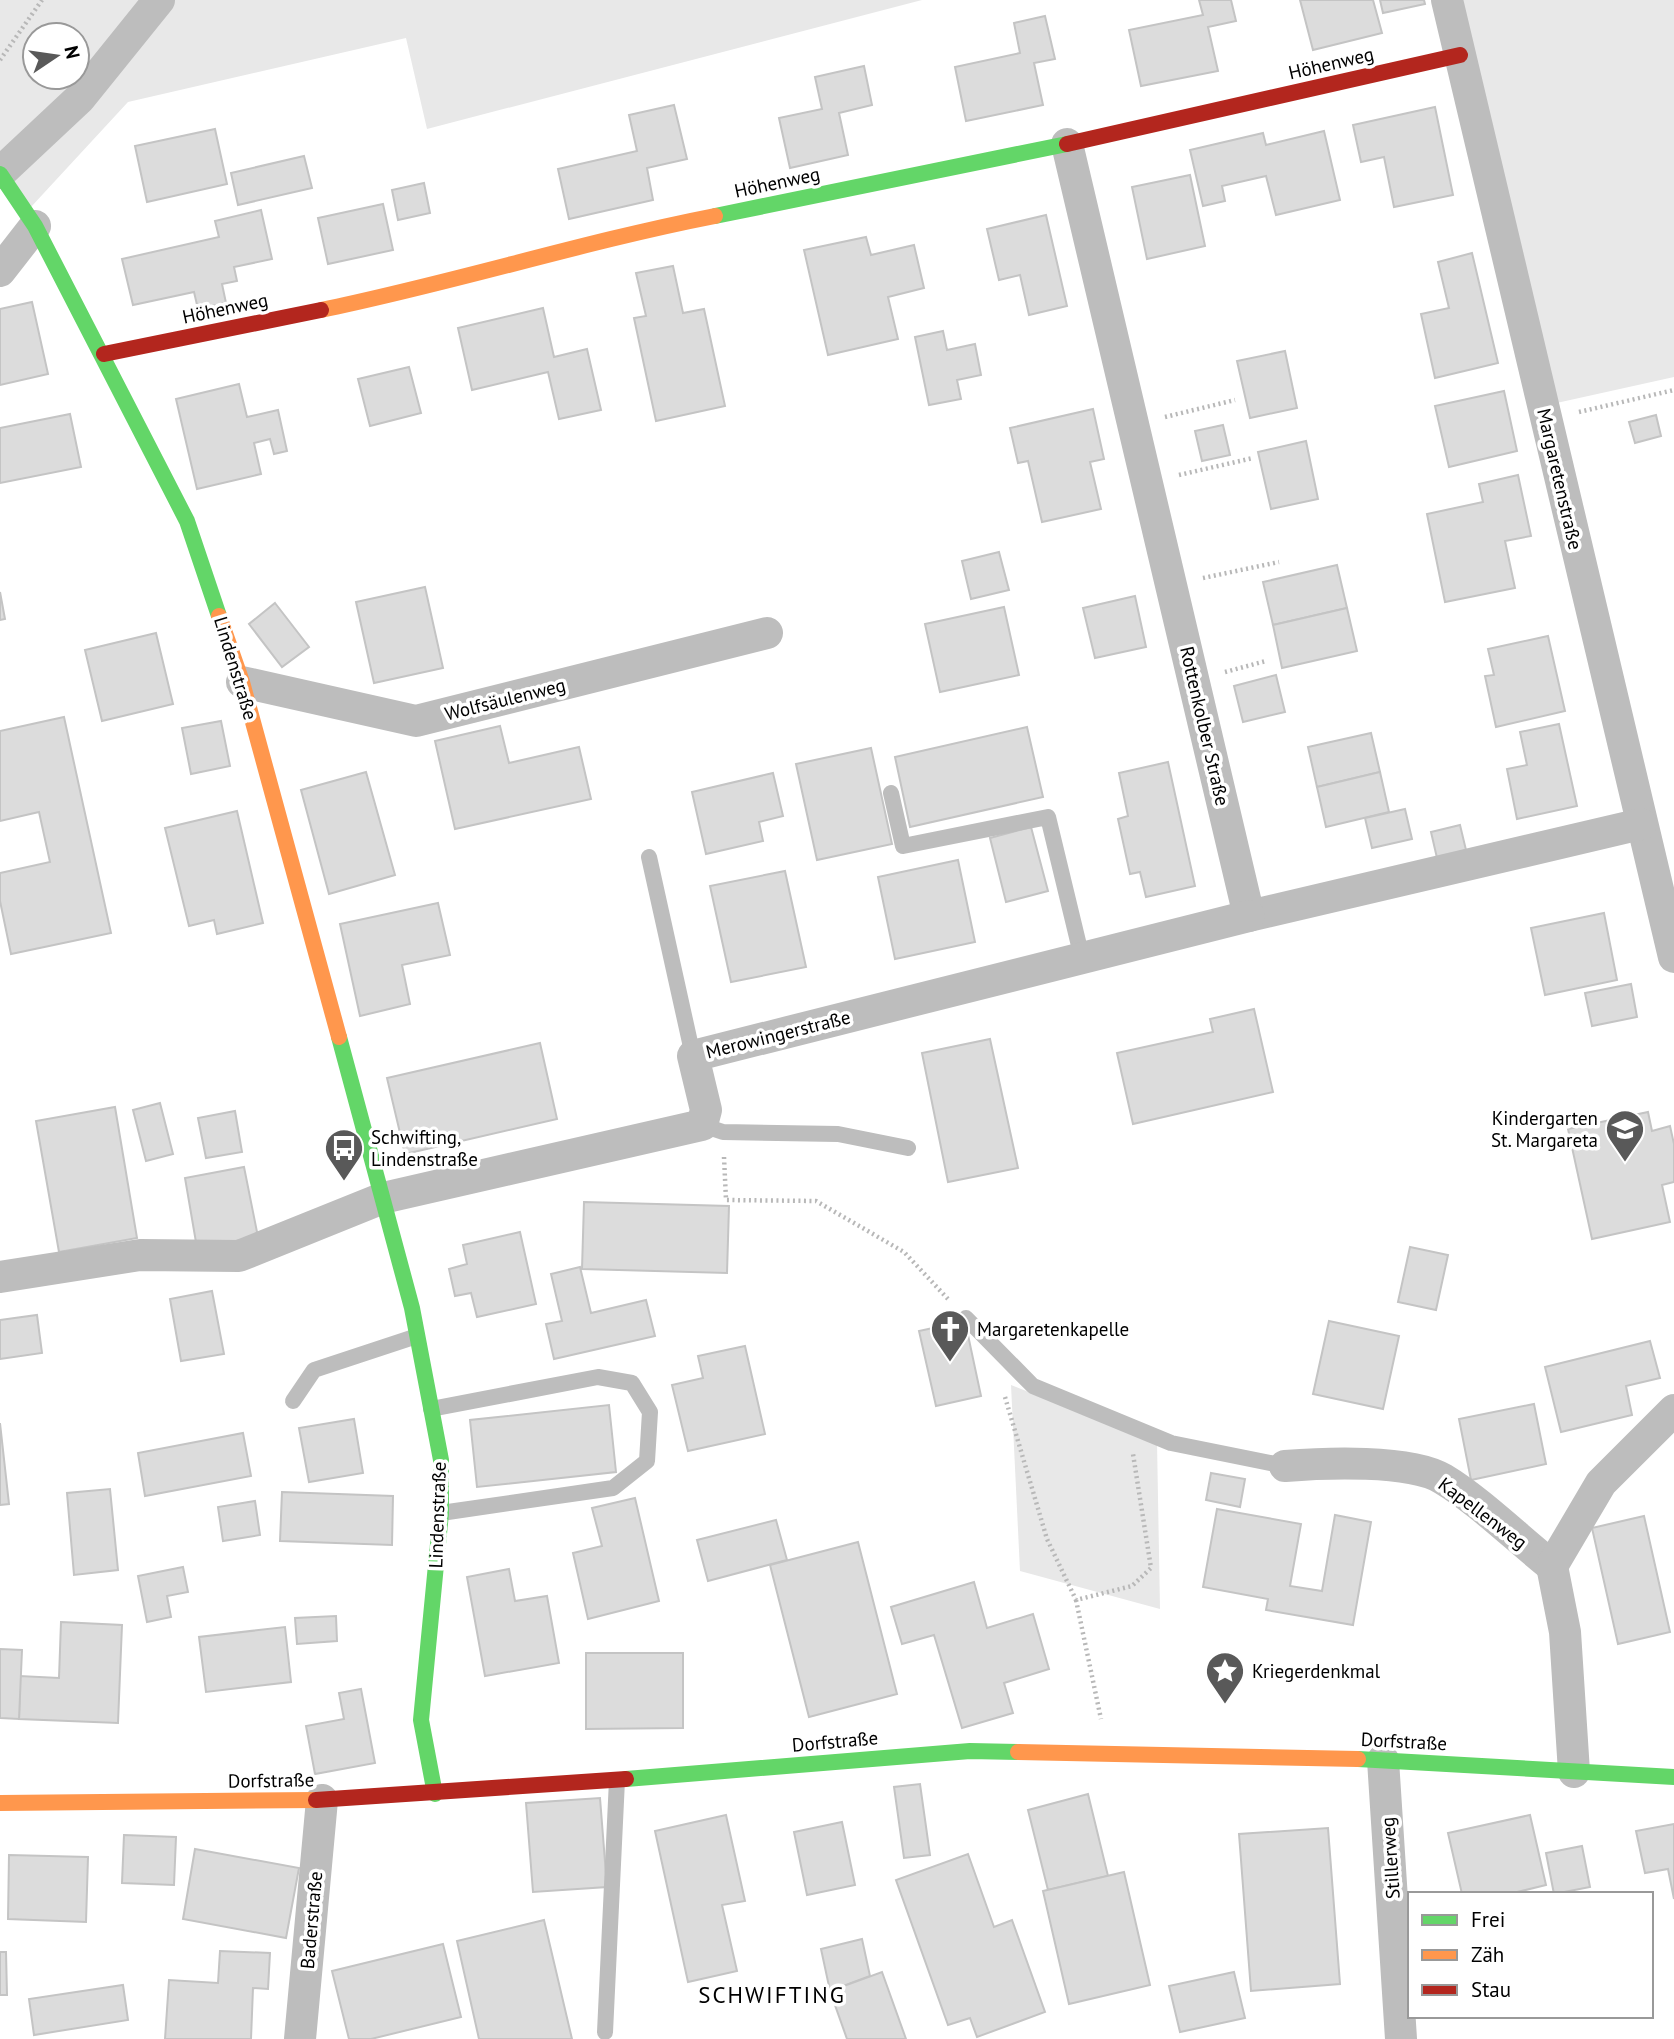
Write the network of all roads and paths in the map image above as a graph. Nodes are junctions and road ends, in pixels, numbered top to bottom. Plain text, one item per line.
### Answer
1 (42, 0) edge
2 (159, 0) edge
3 (1447, 0) edge
4 (1460, 55) junction
5 (0, 60) edge
6 (1067, 144) junction
7 (0, 174) edge
8 (35, 226) junction
9 (0, 271) edge
10 (104, 355) junction
11 (1674, 390) edge
12 (1235, 400) dead end
13 (1546, 419) junction
14 (1134, 425) junction
15 (1253, 458) dead end
16 (1148, 483) junction
17 (1279, 562) dead end
18 (1171, 584) junction
19 (767, 633) dead end
20 (1266, 661) dead end
21 (1194, 681) junction
22 (242, 682) junction
23 (891, 793) dead end
24 (1641, 824) junction
25 (649, 857) dead end
26 (1249, 916) junction
27 (1674, 957) edge
28 (1082, 958) junction
29 (693, 1056) junction
30 (702, 1125) junction
31 (908, 1148) dead end
32 (383, 1198) junction
33 (0, 1277) edge
34 (966, 1318) joint
35 (417, 1336) junction
36 (998, 1351) junction
37 (293, 1401) dead end
38 (431, 1409) junction
39 (1674, 1410) edge
40 (1132, 1427) junction
41 (1285, 1466) joint
42 (441, 1513) junction
43 (1552, 1566) junction
44 (1076, 1600) junction
45 (1107, 1754) junction
46 (1383, 1760) junction
47 (1573, 1772) junction
48 (1674, 1777) edge
49 (617, 1780) junction
50 (435, 1794) junction
51 (322, 1800) junction
52 (0, 1802) edge
53 (605, 2032) dead end
54 (300, 2039) edge
55 (1401, 2039) edge

1 - 5 path
2 - 7 street
3 - 4 street, Margaretenstraße
4 - 6 street, Höhenweg
4 - 13 street, Margaretenstraße
6 - 10 street, Höhenweg
6 - 14 street, Rottenkolber Straße
7 - 8 street, Lindenstraße
8 - 9 street
8 - 10 street, Lindenstraße
10 - 22 street, Lindenstraße
11 - 13 path
12 - 14 path
13 - 24 street, Margaretenstraße
14 - 16 street, Rottenkolber Straße
15 - 16 path
16 - 18 street, Rottenkolber Straße
17 - 18 path
18 - 21 street, Rottenkolber Straße
19 - 22 street, Wolfsäulenweg
20 - 21 path
21 - 26 street, Rottenkolber Straße
22 - 32 street, Lindenstraße
23 - 28 lane
24 - 26 street
24 - 27 street, Margaretenstraße
25 - 29 lane
26 - 28 street, Merowingerstraße
28 - 29 street, Merowingerstraße
29 - 30 street, Merowingerstraße
30 - 31 lane
30 - 32 street
30 - 34 path
32 - 33 street
32 - 35 street, Lindenstraße
34 - 36 lane
35 - 37 lane
35 - 38 street, Lindenstraße
36 - 40 lane
36 - 44 path
38 - 42 street, Lindenstraße
38 - 42 lane
39 - 43 street
40 - 41 lane
40 - 44 path
41 - 43 street, Kapellenweg
42 - 50 street, Lindenstraße
43 - 47 street
44 - 45 path
45 - 46 street, Dorfstraße
45 - 49 street, Dorfstraße
46 - 47 street, Dorfstraße
46 - 55 street, Stillerweg
47 - 48 street, Dorfstraße
49 - 50 street, Dorfstraße
49 - 53 lane
50 - 51 street, Dorfstraße
51 - 52 street, Dorfstraße
51 - 54 street, Baderstraße

